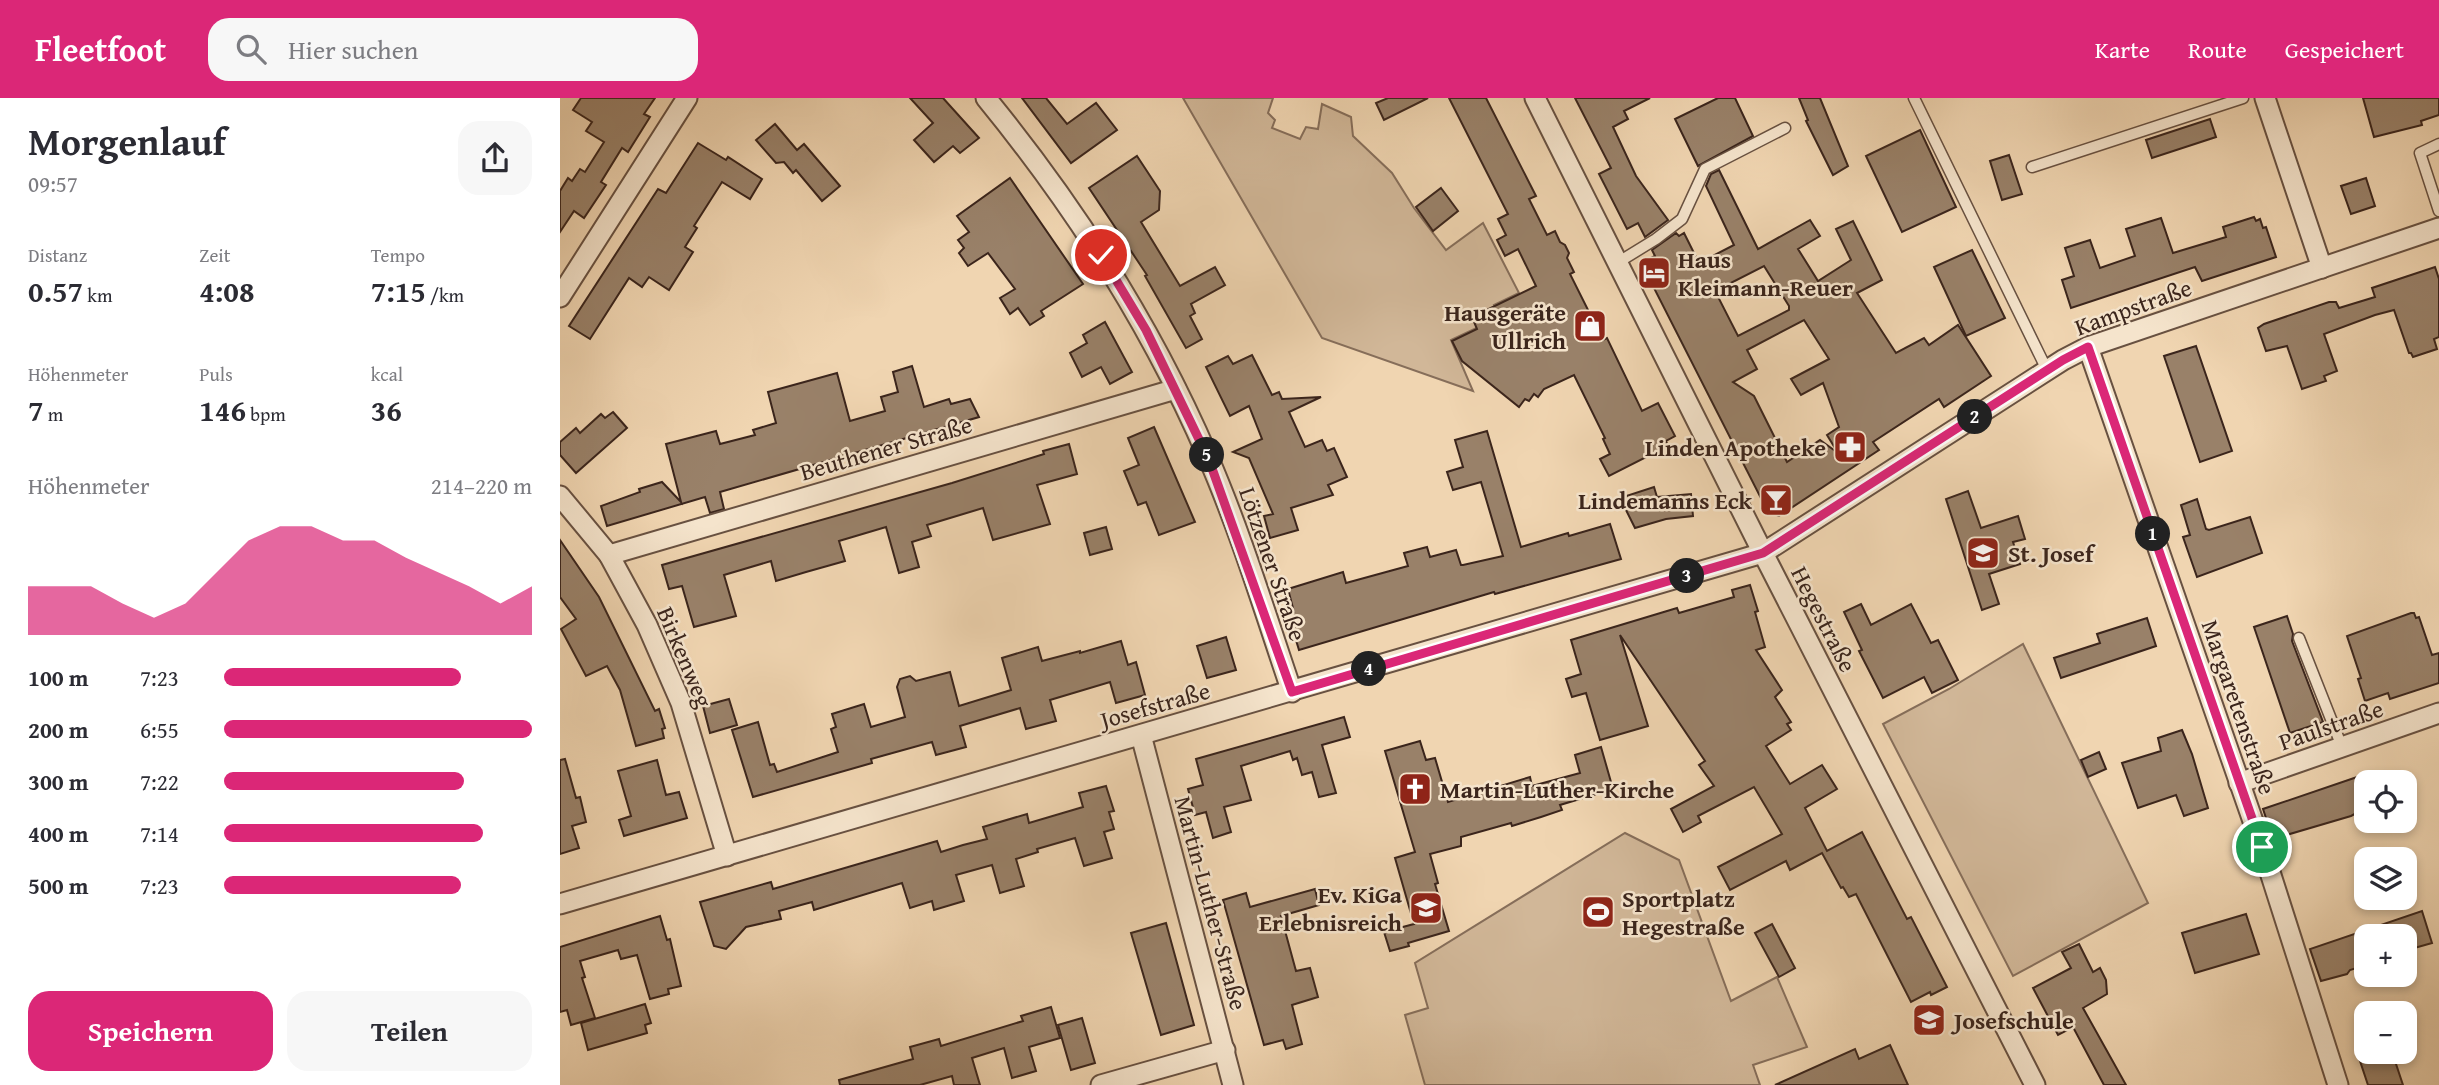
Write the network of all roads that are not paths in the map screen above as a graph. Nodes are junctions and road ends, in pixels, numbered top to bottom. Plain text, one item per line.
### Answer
1 (687, 98) edge
2 (986, 98) edge
3 (1535, 98) edge
4 (1914, 98) edge
5 (2243, 98) edge
6 (2265, 98) edge
7 (1785, 128) dead end
8 (2439, 144) edge
9 (2032, 167) dead end
10 (2439, 211) edge
11 (2439, 228) edge
12 (1617, 263) junction
13 (2322, 268) junction
14 (560, 296) edge
15 (2088, 347) junction
16 (2047, 370) junction
17 (1176, 389) junction
18 (560, 496) edge
19 (1763, 553) junction
20 (609, 555) junction
21 (2299, 638) dead end
22 (1292, 692) junction
23 (2439, 713) edge
24 (1141, 735) junction
25 (2342, 747) junction
26 (2239, 783) junction
27 (727, 856) junction
28 (560, 904) edge
29 (1225, 1050) junction
30 (1101, 1085) edge
31 (1233, 1085) edge
32 (2035, 1085) edge
33 (2337, 1085) edge

1 - 14 street
2 - 17 street, Lötzener Straße
3 - 12 street, Hegestraße
4 - 16 lane
5 - 9 lane
6 - 13 street
7 - 12 lane
8 - 10 lane
11 - 13 street, Kampstraße
12 - 19 street, Hegestraße
13 - 15 street, Kampstraße
15 - 16 street, Kampstraße
15 - 26 street, Margaretenstraße
16 - 19 street, Kampstraße
17 - 20 street, Beuthener Straße
17 - 22 street, Lötzener Straße
18 - 20 street, Birkenweg
19 - 22 street, Josefstraße
19 - 32 street, Hegestraße
20 - 27 street, Birkenweg
21 - 25 lane
22 - 24 street, Josefstraße
23 - 25 street, Paulstraße
24 - 27 street, Josefstraße
24 - 29 street, Martin-Luther-Straße
25 - 26 street, Paulstraße
26 - 33 street, Margaretenstraße
27 - 28 street, Josefstraße
29 - 30 street
29 - 31 street, Martin-Luther-Straße

